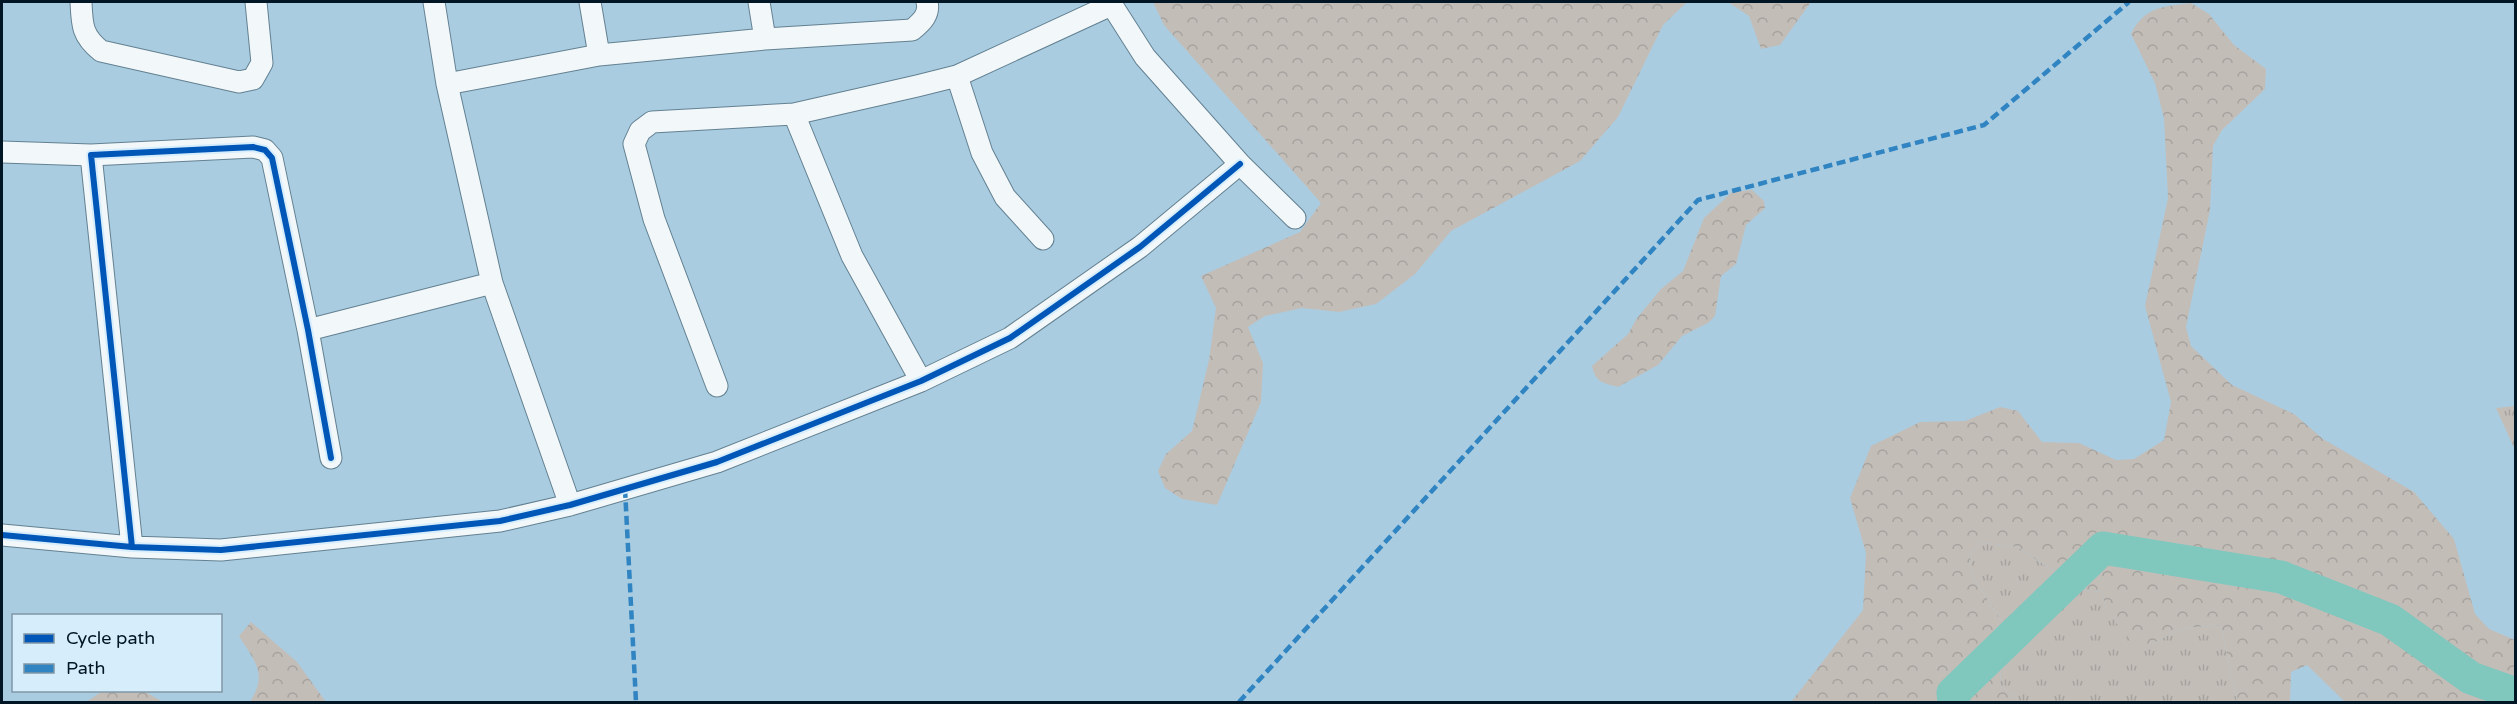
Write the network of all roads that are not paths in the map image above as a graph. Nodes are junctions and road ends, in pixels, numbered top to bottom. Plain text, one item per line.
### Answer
1 (81, 2) edge
2 (256, 2) edge
3 (434, 2) edge
4 (590, 2) edge
5 (759, 2) edge
6 (927, 2) edge
7 (1111, 3) edge
8 (765, 39) junction
9 (599, 55) junction
10 (957, 76) junction
11 (447, 84) junction
12 (794, 114) junction
13 (2, 152) edge
14 (92, 155) junction
15 (1240, 164) junction
16 (1295, 218) dead end
17 (1043, 239) dead end
18 (492, 283) junction
19 (308, 330) junction
20 (921, 381) junction
21 (717, 386) dead end
22 (331, 459) dead end
23 (570, 505) junction
24 (2, 535) edge
25 (132, 547) junction

1 - 2 street
3 - 11 street
4 - 9 street
5 - 8 street
6 - 8 street
7 - 10 street
7 - 15 street
8 - 9 street
9 - 11 street
10 - 12 street
10 - 17 street
11 - 18 street
12 - 20 street
12 - 21 street
13 - 14 street
14 - 19 street
14 - 25 street
15 - 16 street
15 - 20 street
18 - 19 street
18 - 23 street
19 - 22 street
20 - 23 street
23 - 25 street
24 - 25 street

